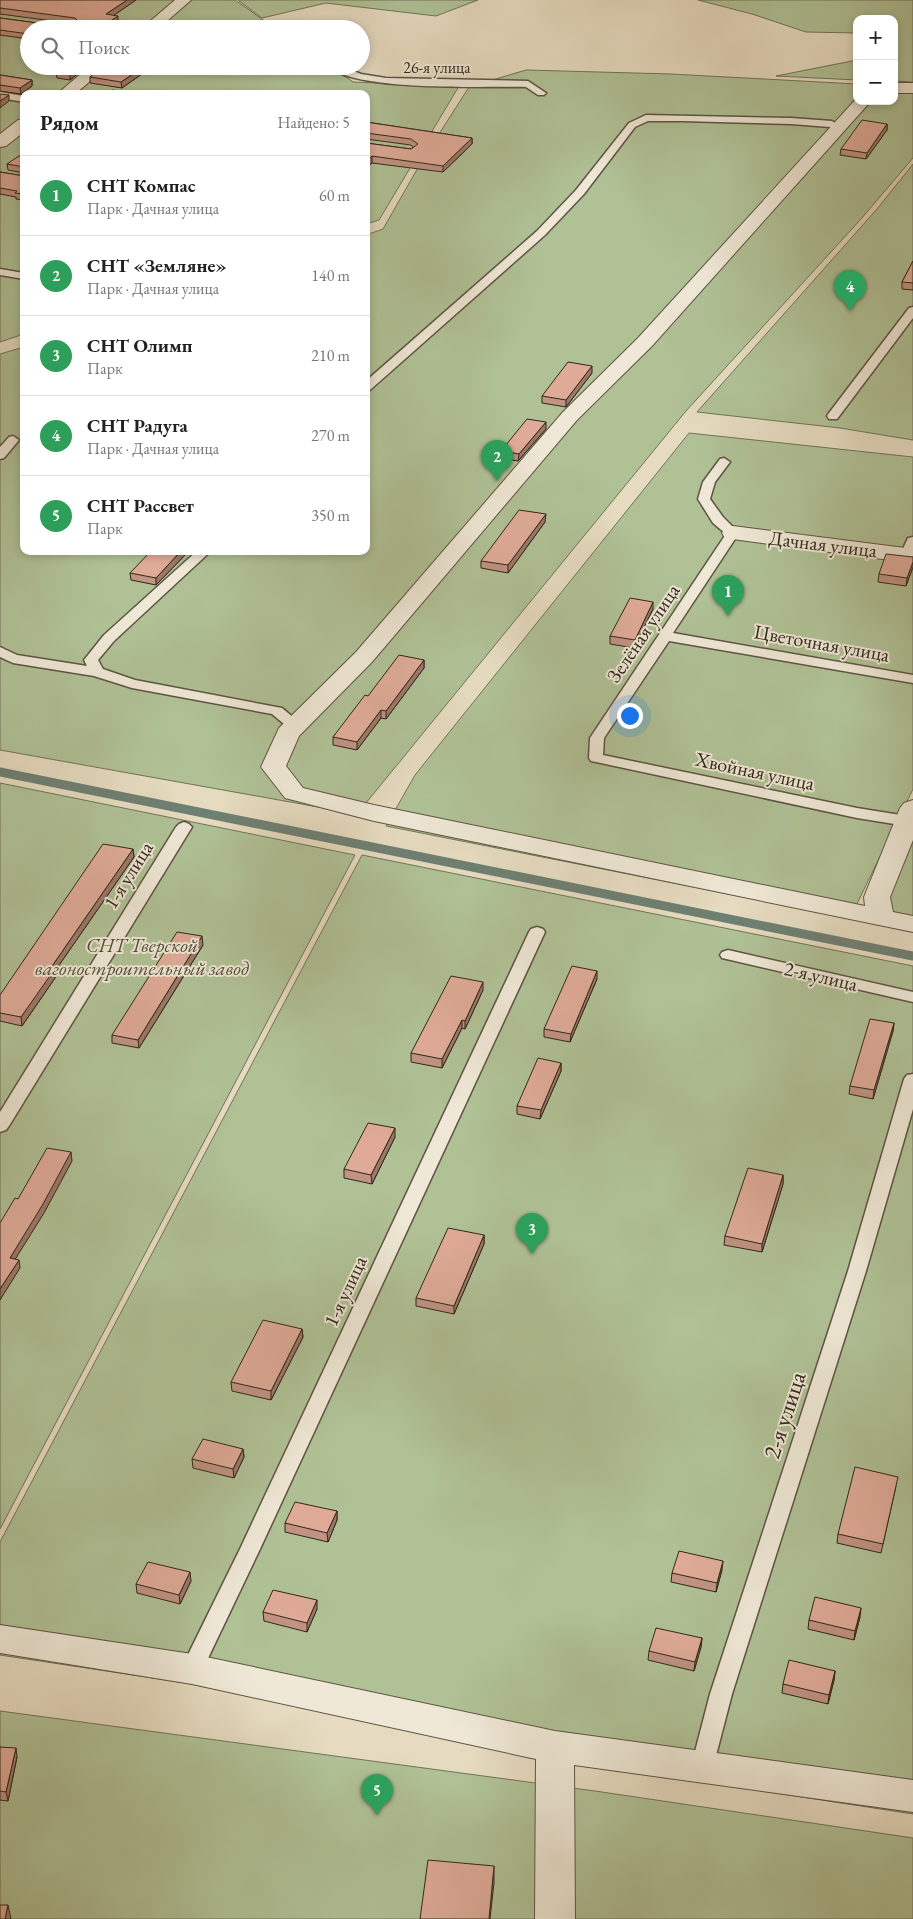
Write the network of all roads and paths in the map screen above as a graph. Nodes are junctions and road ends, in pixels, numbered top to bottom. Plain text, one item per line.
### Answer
1 (184, 0) edge
2 (159, 20) edge
3 (89, 75) edge
4 (354, 75) edge
5 (898, 88) edge
6 (913, 88) edge
7 (70, 90) edge
8 (541, 93) dead end
9 (0, 96) edge
10 (20, 98) edge
11 (859, 105) edge
12 (20, 127) edge
13 (838, 128) junction
14 (0, 142) edge
15 (0, 272) edge
16 (20, 275) edge
17 (913, 310) edge
18 (370, 383) edge
19 (833, 416) dead end
20 (13, 440) dead end
21 (0, 455) edge
22 (724, 462) dead end
23 (733, 533) junction
24 (911, 551) edge
25 (201, 555) edge
26 (666, 636) junction
27 (0, 651) edge
28 (97, 672) junction
29 (913, 679) edge
30 (295, 726) junction
31 (596, 758) joint
32 (911, 817) edge
33 (184, 827) dead end
34 (880, 918) junction
35 (913, 924) edge
36 (537, 932) dead end
37 (728, 955) dead end
38 (913, 997) edge
39 (913, 1079) edge
40 (0, 1126) edge
41 (0, 1639) edge
42 (192, 1669) junction
43 (555, 1747) junction
44 (702, 1767) junction
45 (913, 1796) edge
46 (555, 1919) edge

1 - 2 street
3 - 7 street
4 - 8 lane, 26-я улица
5 - 6 street
9 - 10 lane
11 - 13 street
12 - 14 street
13 - 18 lane
13 - 30 street
15 - 16 lane
17 - 19 lane
20 - 21 lane
22 - 23 lane
23 - 24 street, Дачная улица
23 - 26 lane, Зелёная улица
25 - 28 lane
26 - 29 lane, Цветочная улица
26 - 31 lane, Зелёная улица
27 - 28 lane
28 - 30 lane
30 - 34 street
31 - 32 lane, Хвойная улица
32 - 34 street
33 - 40 lane, 1-я улица
34 - 35 street
36 - 42 lane, 1-я улица
37 - 38 lane, 2-я улица
39 - 44 lane, 2-я улица
41 - 42 street
42 - 43 street
43 - 44 street
43 - 46 street
44 - 45 street

